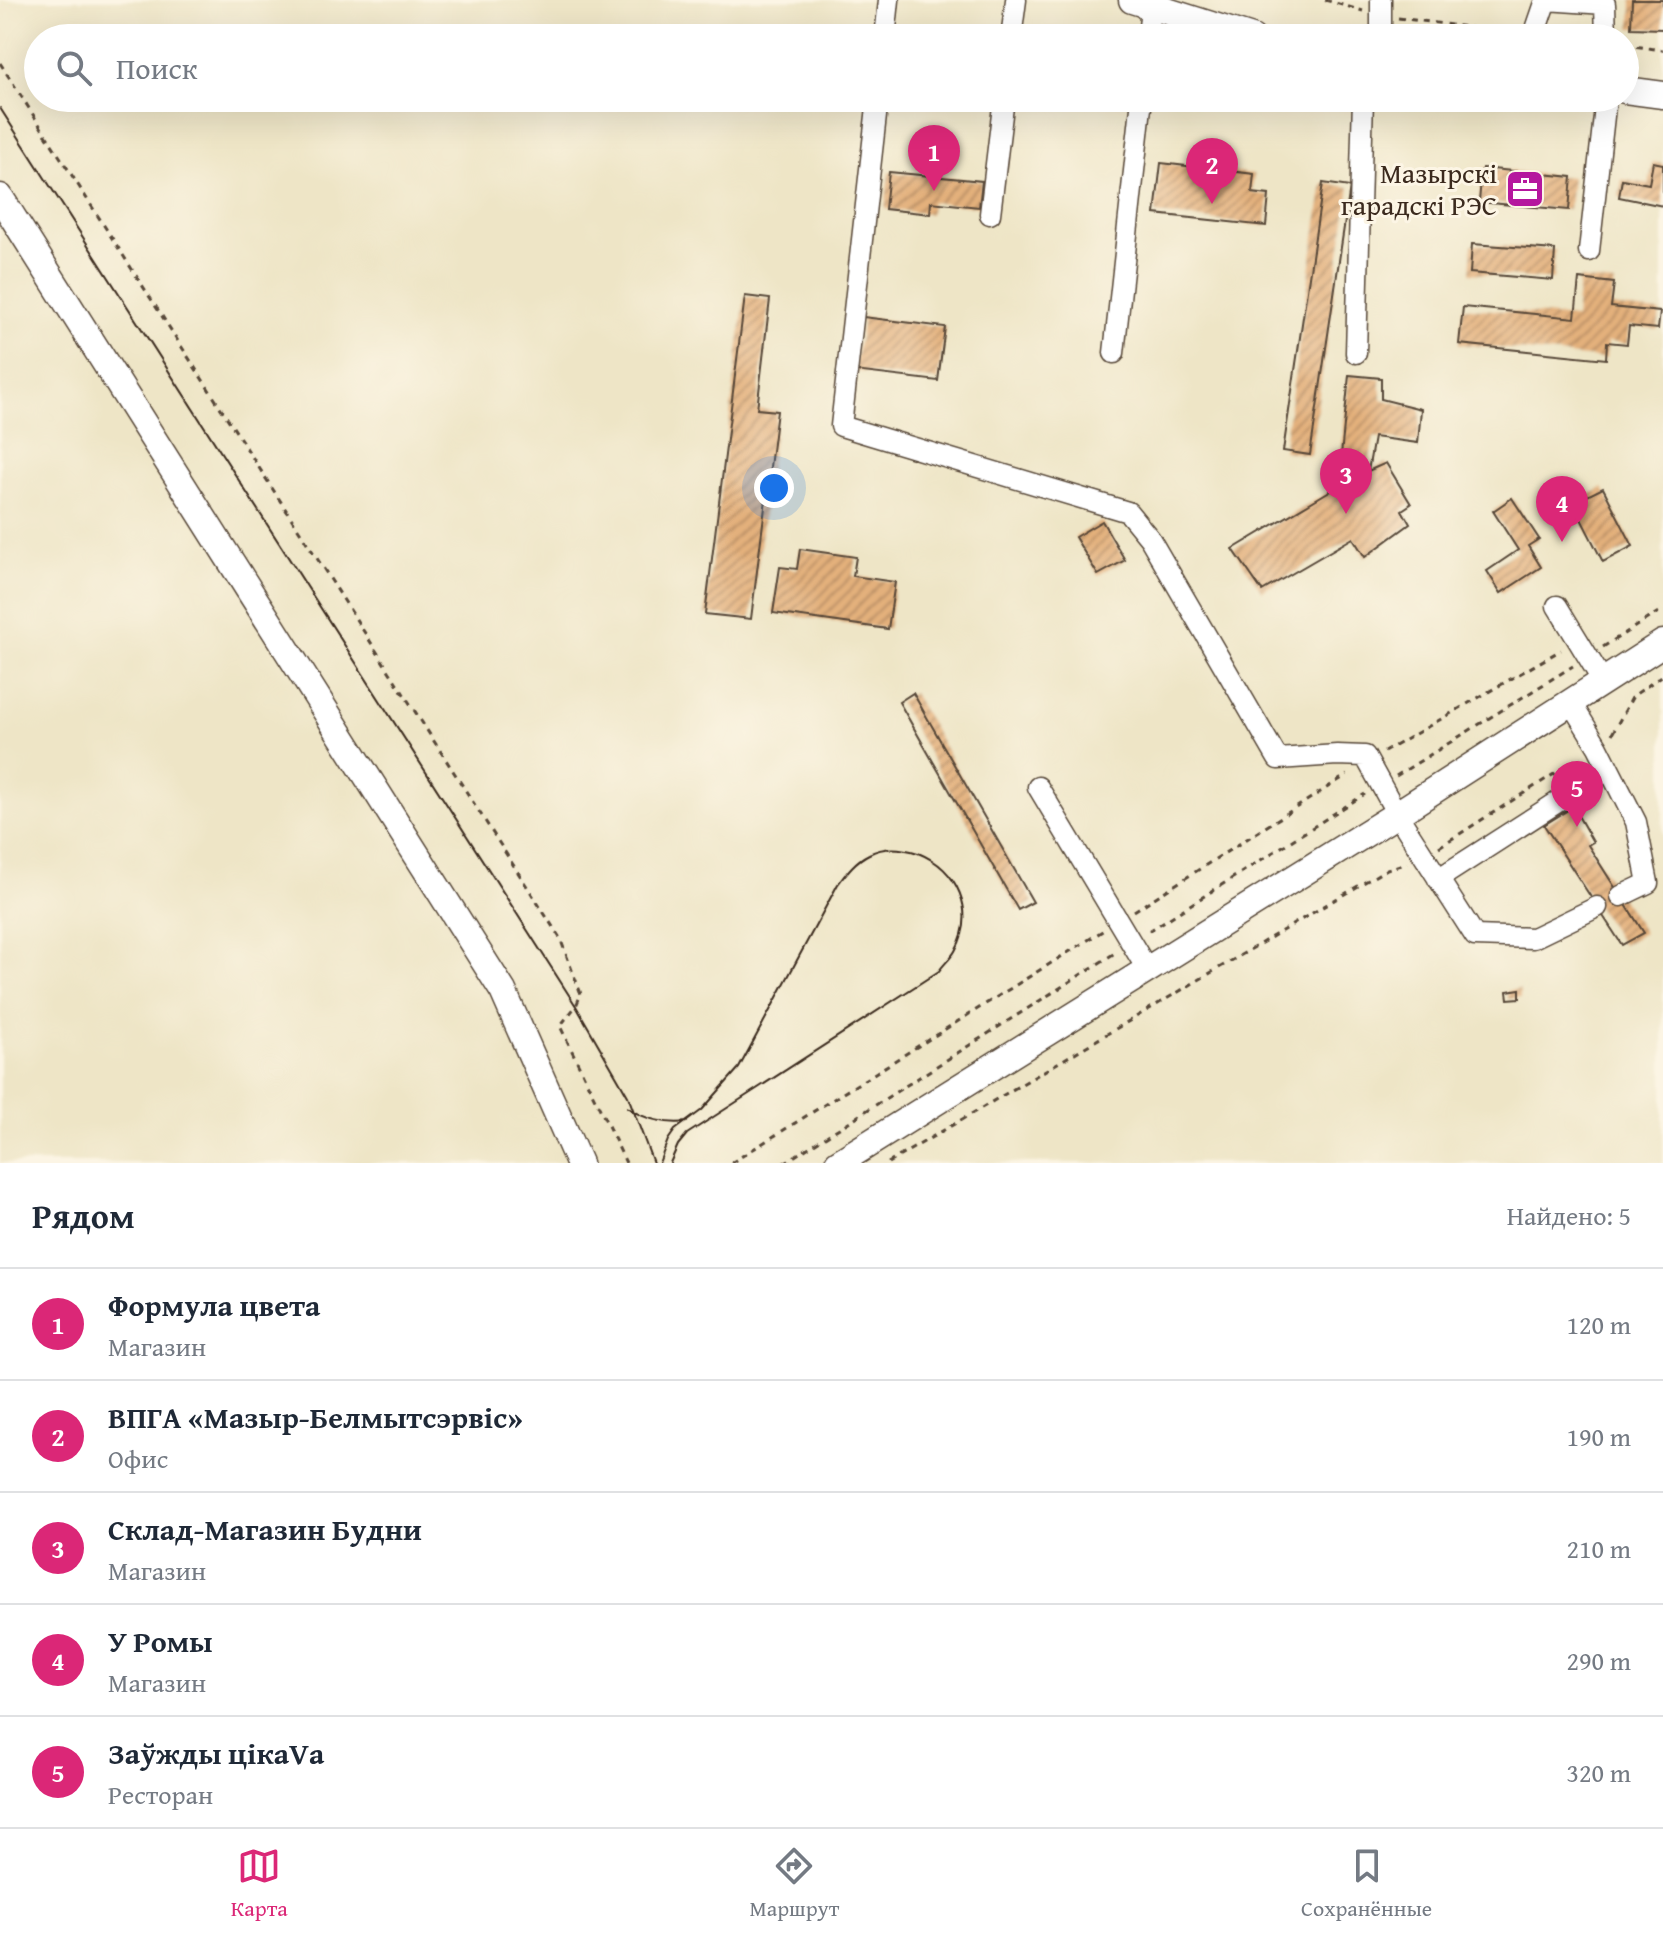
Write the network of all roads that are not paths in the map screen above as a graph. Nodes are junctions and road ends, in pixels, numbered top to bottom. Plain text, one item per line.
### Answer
1 (889, 0) edge
2 (1016, 0) edge
3 (1142, 3) edge
4 (886, 24) edge
5 (1013, 24) edge
6 (1146, 24) edge
7 (1208, 24) edge
8 (1538, 24) edge
9 (1606, 24) edge
10 (1639, 92) edge
11 (1663, 95) edge
12 (876, 112) edge
13 (1002, 112) edge
14 (1140, 112) edge
15 (1363, 112) edge
16 (1604, 112) edge
17 (0, 197) edge
18 (990, 214) dead end
19 (1589, 251) dead end
20 (1114, 353) dead end
21 (1356, 353) dead end
22 (1557, 606) dead end
23 (1663, 643) edge
24 (1604, 683) junction
25 (1571, 703) junction
26 (1609, 769) junction
27 (1038, 787) dead end
28 (1397, 814) junction
29 (1438, 879) junction
30 (1621, 896) dead end
31 (1597, 907) dead end
32 (1147, 969) junction
33 (579, 1163) edge
34 (838, 1163) edge

1 - 4 lane
2 - 5 lane
3 - 6 lane
3 - 7 main road
8 - 9 lane
10 - 11 main road
12 - 28 lane
13 - 18 lane
14 - 20 lane
15 - 21 lane
16 - 19 lane
17 - 33 main road
22 - 24 lane
23 - 24 main road
24 - 25 main road
25 - 26 lane
25 - 28 main road
26 - 29 lane
26 - 30 lane
27 - 32 lane
28 - 29 lane
28 - 32 main road
29 - 31 lane
32 - 34 main road

